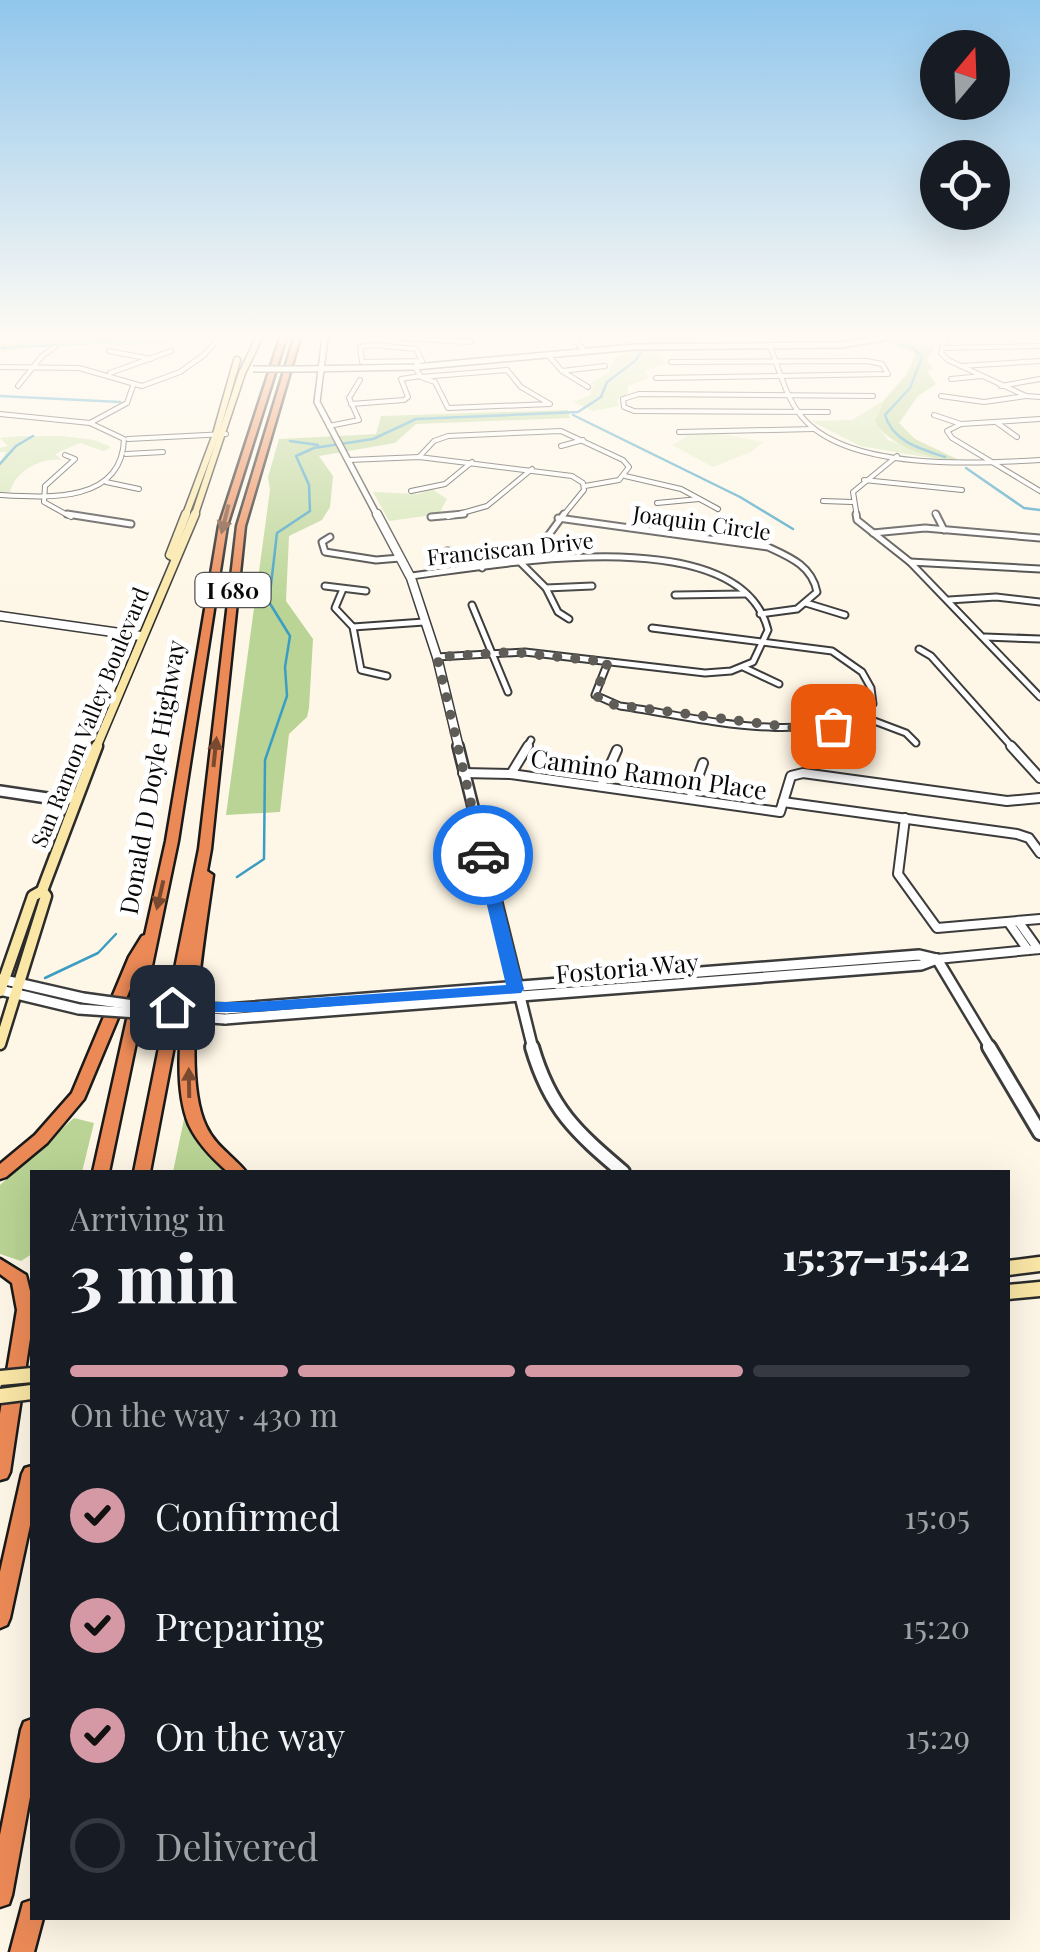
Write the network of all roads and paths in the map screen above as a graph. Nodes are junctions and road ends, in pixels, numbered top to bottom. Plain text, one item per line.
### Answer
1 (104, 429) edge
2 (219, 429) edge
3 (254, 429) edge
4 (270, 429) edge
5 (331, 429) edge
6 (812, 429) edge
7 (816, 429) edge
8 (950, 429) edge
9 (1006, 429) edge
10 (679, 432) dead end
11 (501, 433) junction
12 (218, 434) junction
13 (1017, 437) dead end
14 (126, 439) junction
15 (583, 440) junction
16 (502, 442) dead end
17 (562, 446) dead end
18 (163, 452) dead end
19 (126, 454) junction
20 (66, 455) dead end
21 (396, 456) junction
22 (897, 456) junction
23 (419, 457) junction
24 (349, 460) junction
25 (1040, 460) edge
26 (472, 462) junction
27 (997, 463) junction
28 (396, 468) dead end
29 (532, 469) junction
30 (625, 476) junction
31 (864, 480) junction
32 (106, 482) junction
33 (585, 486) junction
34 (139, 489) dead end
35 (962, 490) dead end
36 (410, 491) dead end
37 (1040, 491) edge
38 (0, 495) edge
39 (42, 496) junction
40 (699, 499) junction
41 (823, 501) dead end
42 (852, 502) junction
43 (657, 503) dead end
44 (718, 509) dead end
45 (935, 512) dead end
46 (467, 516) junction
47 (431, 518) dead end
48 (558, 518) junction
49 (474, 523) dead end
50 (131, 524) dead end
51 (1014, 524) dead end
52 (944, 530) junction
53 (873, 533) junction
54 (1014, 536) junction
55 (330, 537) dead end
56 (1040, 538) edge
57 (446, 551) dead end
58 (558, 556) junction
59 (400, 558) junction
60 (520, 562) junction
61 (910, 562) junction
62 (482, 568) junction
63 (1040, 569) edge
64 (410, 576) junction
65 (325, 586) dead end
66 (592, 586) dead end
67 (546, 588) junction
68 (343, 589) junction
69 (366, 591) dead end
70 (745, 594) junction
71 (676, 596) dead end
72 (949, 600) junction
73 (1040, 602) edge
74 (472, 604) dead end
75 (806, 604) junction
76 (760, 614) junction
77 (3, 616) edge
78 (844, 616) dead end
79 (568, 618) dead end
80 (424, 622) junction
81 (353, 627) junction
82 (652, 628) dead end
83 (140, 636) junction
84 (985, 637) junction
85 (1040, 639) edge
86 (764, 641) junction
87 (919, 649) dead end
88 (490, 653) junction
89 (437, 657) junction
90 (608, 662) junction
91 (744, 667) junction
92 (387, 676) dead end
93 (1037, 680) dead end
94 (1025, 681) junction
95 (778, 684) dead end
96 (508, 692) dead end
97 (1040, 696) edge
98 (861, 716) junction
99 (530, 740) dead end
100 (916, 743) dead end
101 (616, 750) dead end
102 (702, 763) dead end
103 (463, 773) junction
104 (511, 774) junction
105 (1040, 778) edge
106 (601, 786) junction
107 (0, 791) edge
108 (74, 796) junction
109 (1040, 798) edge
110 (690, 799) junction
111 (783, 802) junction
112 (905, 818) junction
113 (206, 850) junction
114 (1040, 852) edge
115 (1040, 919) edge
116 (1014, 922) junction
117 (151, 934) junction
118 (1035, 949) edge
119 (938, 959) junction
120 (5, 986) edge
121 (517, 994) junction
122 (0, 1044) edge
123 (1040, 1132) edge
124 (100, 1170) edge
125 (146, 1170) edge
126 (236, 1170) edge
127 (620, 1170) edge
128 (0, 1173) edge
129 (0, 1264) edge
130 (1040, 1264) edge
131 (1010, 1268) edge
132 (1040, 1289) edge
133 (1010, 1292) edge
134 (30, 1375) edge
135 (0, 1378) edge
136 (30, 1392) edge
137 (0, 1396) edge
138 (0, 1472) edge
139 (30, 1483) edge
140 (0, 1618) edge
141 (30, 1740) edge
142 (0, 1895) edge
143 (30, 1920) edge
144 (22, 1952) edge

1 - 14 street
2 - 12 main road, San Ramon Valley Boulevard
3 -> 117 highway, Donald D Doyle Highway / I 680
113 -> 4 highway, Donald D Doyle Highway / I 680
5 - 24 street
6 - 10 street
7 - 22 street
8 - 27 street
9 - 13 street
11 - 15 street
11 - 16 street
11 - 23 street
12 - 14 street
12 - 83 main road, San Ramon Valley Boulevard
14 - 19 street
15 - 17 street
15 - 30 street
18 - 19 street
19 - 32 street
20 - 39 street
21 - 23 street
21 - 24 street
21 - 28 street
22 - 27 street
22 - 31 street
23 - 26 street
24 - 59 street
25 - 27 street
26 - 29 street
26 - 36 street
27 - 37 street
29 - 33 street
29 - 46 street
30 - 33 street
30 - 40 street
31 - 35 street
31 - 42 street
32 - 34 street
32 - 39 street
33 - 48 street
38 - 39 street
39 - 50 street
40 - 43 street
40 - 44 street
41 - 42 street
42 - 53 street
45 - 52 street
46 - 47 street
46 - 49 street
48 - 58 street
48 - 75 street, Joaquin Circle
51 - 54 street
52 - 53 street
52 - 54 street
53 - 61 street
54 - 56 street
55 - 59 street
57 - 62 street
58 - 60 street, Franciscan Drive
58 - 70 street, Franciscan Drive
59 - 64 street
60 - 62 street, Franciscan Drive
60 - 67 street
61 - 63 street
61 - 72 street
62 - 64 street, Franciscan Drive
64 - 80 street
65 - 68 street
66 - 67 street
67 - 79 street
68 - 69 street
68 - 81 street
70 - 71 street
70 - 76 street, Franciscan Drive
72 - 73 street
72 - 84 street
74 - 88 street
75 - 76 street
75 - 78 street
76 - 86 street, Franciscan Drive
77 - 83 street
80 - 81 street
80 - 89 street
81 - 92 street
82 - 86 street
83 - 108 main road, San Ramon Valley Boulevard
84 - 85 street
84 - 94 street
86 - 91 street
86 - 98 street
87 - 105 street
88 - 89 street
88 - 90 street
88 - 96 street
89 - 103 street
90 - 91 street
90 - 98 street
91 - 95 street
93 - 94 street
94 - 97 street
98 - 100 street
99 - 104 street
101 - 106 street
102 - 110 street
103 - 104 street, Camino Ramon Place
103 - 121 street
104 - 106 street, Camino Ramon Place
106 - 110 street, Camino Ramon Place
107 - 108 street
108 - 120 main road, San Ramon Valley Boulevard
109 - 111 street, Camino Ramon Place
110 - 111 street, Camino Ramon Place
111 - 112 street
112 - 114 street
112 - 116 street
113 - 125 highway, Donald D Doyle Highway / I 680
126 -> 113 highway
115 - 116 street
116 - 118 street
117 - 124 highway, Donald D Doyle Highway / I 680
117 - 128 highway
118 - 119 street, Fostoria Way
119 - 121 street, Fostoria Way
119 - 123 street
120 - 121 street, Fostoria Way, bridge
120 - 122 main road, San Ramon Valley Boulevard
121 - 127 street
129 - 138 highway
130 - 131 main road
132 - 133 main road
134 - 135 main road, bridge
136 - 137 main road, bridge
139 - 140 highway
141 - 142 highway
143 - 144 highway

